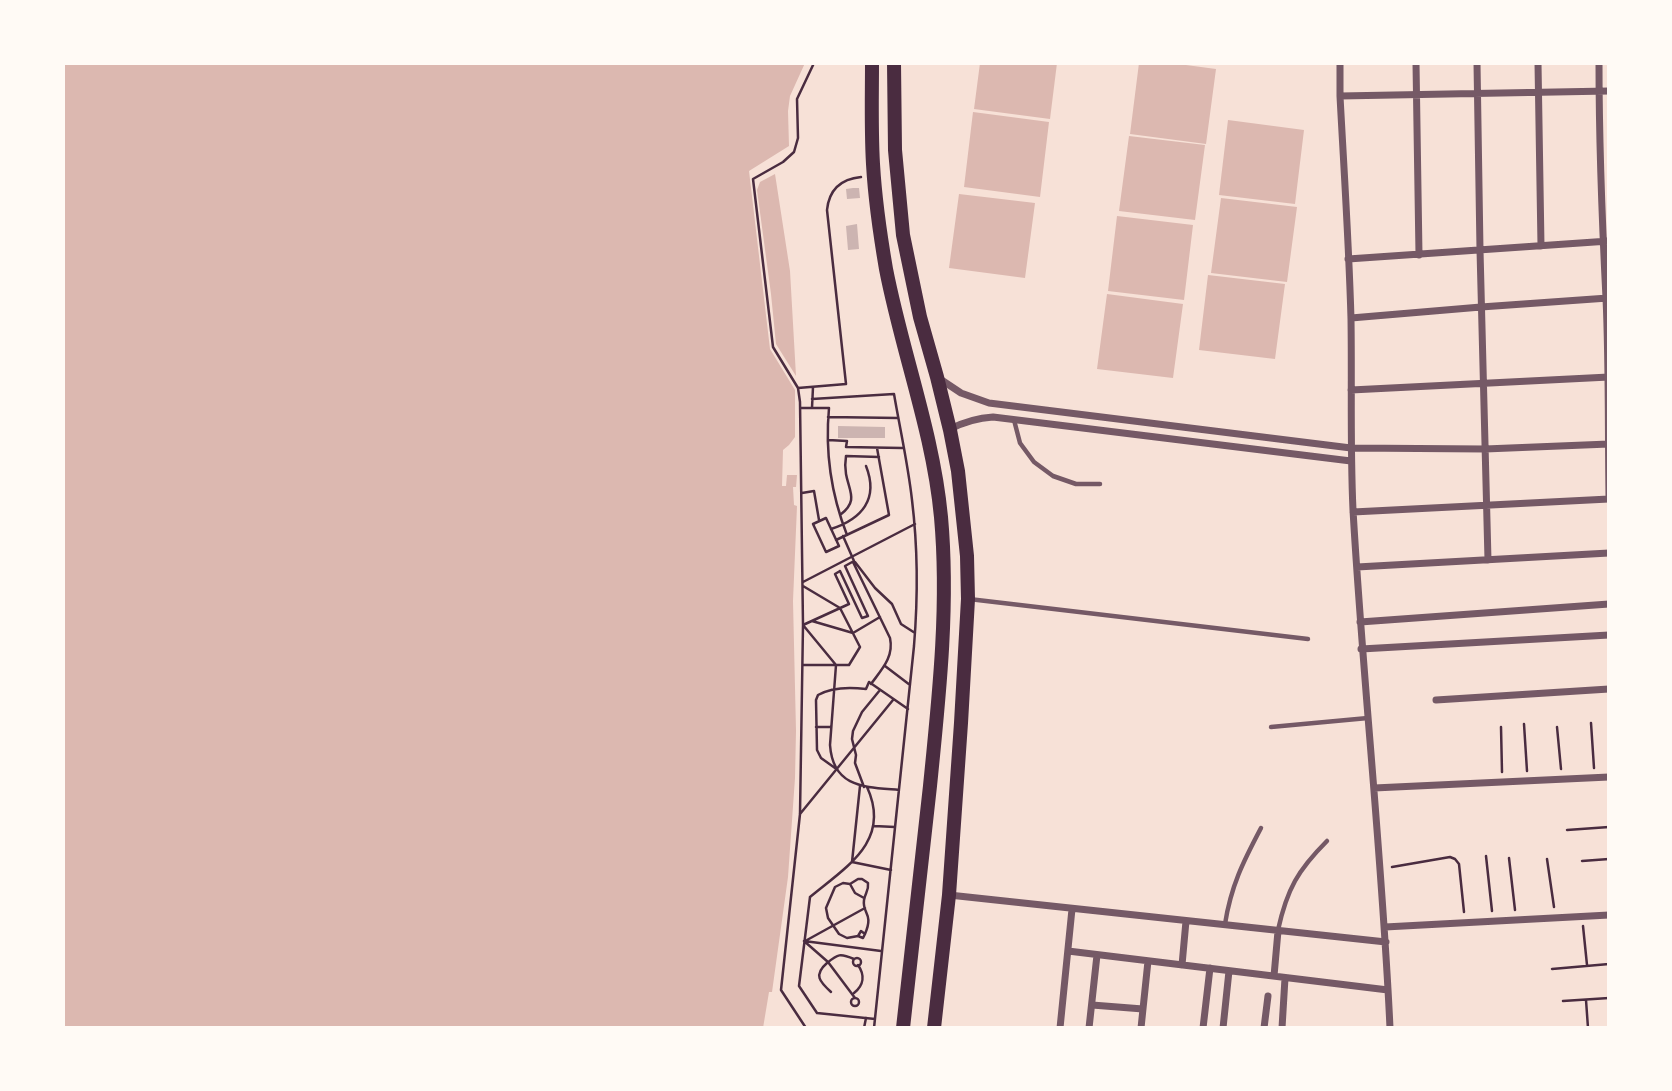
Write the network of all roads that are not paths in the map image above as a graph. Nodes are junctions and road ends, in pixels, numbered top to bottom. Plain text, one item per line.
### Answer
1 (872, 63) edge
2 (894, 63) edge
3 (1340, 63) edge
4 (1416, 63) edge
5 (1477, 63) edge
6 (1538, 63) edge
7 (1598, 63) edge
8 (1599, 91) junction
9 (1609, 91) edge
10 (1537, 93) junction
11 (1477, 94) junction
12 (1416, 95) junction
13 (1340, 96) junction
14 (1606, 242) edge
15 (1541, 246) junction
16 (1480, 250) junction
17 (1419, 255) junction
18 (1348, 259) junction
19 (1607, 298) edge
20 (1481, 307) junction
21 (1351, 318) junction
22 (937, 377) junction
23 (1608, 377) edge
24 (1484, 384) junction
25 (1352, 390) junction
26 (1013, 419) junction
27 (950, 430) junction
28 (1608, 444) edge
29 (1351, 448) junction
30 (1485, 449) junction
31 (1351, 461) junction
32 (1100, 484) dead end
33 (1609, 497) edge
34 (1486, 505) junction
35 (1353, 512) junction
36 (1609, 553) edge
37 (1488, 560) junction
38 (1357, 567) junction
39 (968, 599) junction
40 (1609, 604) edge
41 (1360, 622) junction
42 (1609, 635) edge
43 (1307, 639) dead end
44 (1361, 649) junction
45 (1609, 689) edge
46 (1436, 700) dead end
47 (1368, 718) junction
48 (1271, 727) dead end
49 (1609, 778) edge
50 (1374, 788) junction
51 (1261, 828) dead end
52 (1327, 841) dead end
53 (949, 895) junction
54 (1072, 909) junction
55 (1609, 915) edge
56 (1186, 921) junction
57 (1225, 925) junction
58 (1385, 927) junction
59 (1278, 931) junction
60 (1386, 942) junction
61 (1068, 951) junction
62 (1097, 955) junction
63 (1148, 961) junction
64 (1182, 965) junction
65 (1210, 968) junction
66 (1229, 971) junction
67 (1274, 976) junction
68 (1285, 978) junction
69 (1388, 990) junction
70 (1268, 996) dead end
71 (1092, 1005) junction
72 (1143, 1009) junction
73 (1282, 1027) edge
74 (903, 1028) edge
75 (934, 1028) edge
76 (1060, 1028) edge
77 (1089, 1028) edge
78 (1141, 1028) edge
79 (1203, 1028) edge
80 (1223, 1028) edge
81 (1264, 1028) edge
82 (1291, 1028) edge
83 (1390, 1028) edge

1 - 74 highway
2 - 22 highway
3 - 13 street
4 - 12 street
5 - 11 street
6 - 10 street
7 - 8 street
8 - 9 street
8 - 10 street
8 - 14 street
10 - 11 street
10 - 15 street
11 - 12 street
11 - 16 street
12 - 13 street
12 - 17 street
13 - 18 street
14 - 15 street
14 - 19 street
15 - 16 street
16 - 17 street
16 - 20 street
17 - 18 street
18 - 21 street
19 - 20 street
19 - 23 street
20 - 21 street
20 - 24 street
21 - 25 street
22 - 27 highway
22 - 29 street
23 - 24 street
23 - 28 street
24 - 25 street
24 - 30 street
25 - 29 street
26 - 27 street
26 - 31 street
26 - 32 lane
27 - 39 highway
28 - 30 street
28 - 33 street
29 - 30 street
29 - 31 street
30 - 34 street
31 - 35 street
33 - 34 street
34 - 35 street
34 - 37 street
35 - 38 street
36 - 37 street
37 - 38 street
38 - 41 street
39 - 43 lane
39 - 53 highway
40 - 41 street
41 - 44 street
42 - 44 street
44 - 47 street
45 - 46 street
47 - 48 lane
47 - 50 street
49 - 50 street
50 - 58 street
51 - 57 lane
52 - 59 lane
53 - 54 street
53 - 75 highway
54 - 56 street
54 - 61 street
55 - 58 street
56 - 57 street
56 - 64 street
57 - 59 street
58 - 60 street
59 - 60 street
59 - 67 street
60 - 69 street
61 - 62 street
61 - 76 street
62 - 63 street
62 - 71 street
63 - 64 street
63 - 72 street
64 - 65 street
65 - 66 street
65 - 79 street
66 - 67 street
66 - 80 street
67 - 68 street
68 - 69 street
68 - 73 street
69 - 83 street
70 - 81 street
71 - 72 street
71 - 77 street
72 - 78 street
73 - 82 street

